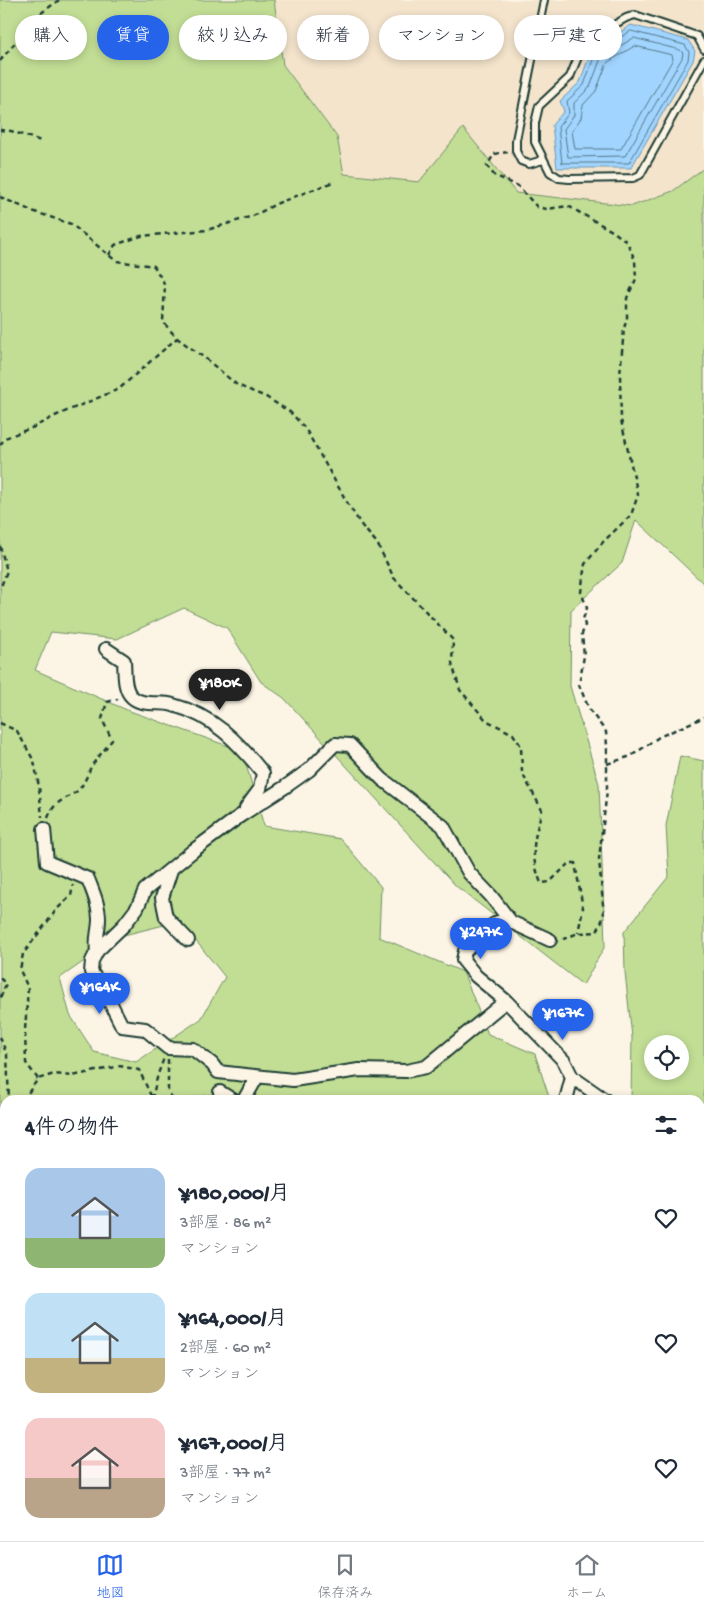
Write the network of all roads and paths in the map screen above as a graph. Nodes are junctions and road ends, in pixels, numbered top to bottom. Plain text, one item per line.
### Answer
1 (59, 0) edge
2 (544, 0) edge
3 (704, 49) edge
4 (704, 60) edge
5 (0, 61) edge
6 (0, 130) edge
7 (41, 141) dead end
8 (516, 151) junction
9 (543, 160) junction
10 (333, 182) dead end
11 (0, 197) edge
12 (109, 255) junction
13 (176, 338) junction
14 (0, 445) edge
15 (0, 546) edge
16 (0, 589) edge
17 (106, 648) dead end
18 (130, 695) junction
19 (704, 717) edge
20 (0, 723) edge
21 (607, 764) junction
22 (240, 816) junction
23 (44, 829) junction
24 (171, 870) junction
25 (73, 885) dead end
26 (510, 922) junction
27 (578, 933) junction
28 (188, 940) dead end
29 (550, 940) joint
30 (97, 951) junction
31 (0, 978) edge
32 (0, 999) edge
33 (506, 1001) junction
34 (0, 1037) edge
35 (168, 1048) junction
36 (257, 1077) junction
37 (572, 1078) junction
38 (38, 1079) junction
39 (220, 1092) dead end
40 (253, 1094) edge
41 (9, 1095) edge
42 (27, 1095) edge
43 (151, 1095) edge
44 (154, 1095) edge
45 (170, 1095) edge
46 (225, 1095) edge
47 (567, 1095) edge
48 (598, 1095) edge

1 - 5 path
2 - 8 lane
3 - 9 lane
4 - 9 lane
6 - 7 path
8 - 9 lane
8 - 21 path
10 - 12 path
11 - 12 path
12 - 13 path
13 - 14 path
13 - 27 path
15 - 16 path
17 - 18 street
18 - 22 street
18 - 23 path
19 - 21 path
20 - 23 path
21 - 27 path
22 - 24 street
22 - 26 street
23 - 30 street
24 - 28 street
24 - 30 street
25 - 38 path
26 - 29 street
26 - 33 street
27 - 29 path
30 - 35 street
31 - 32 path
33 - 36 street
33 - 37 street
34 - 41 path
35 - 36 street
35 - 44 path
35 - 45 path
36 - 40 street
37 - 47 street
37 - 48 street
38 - 42 path
38 - 43 path
39 - 46 street

